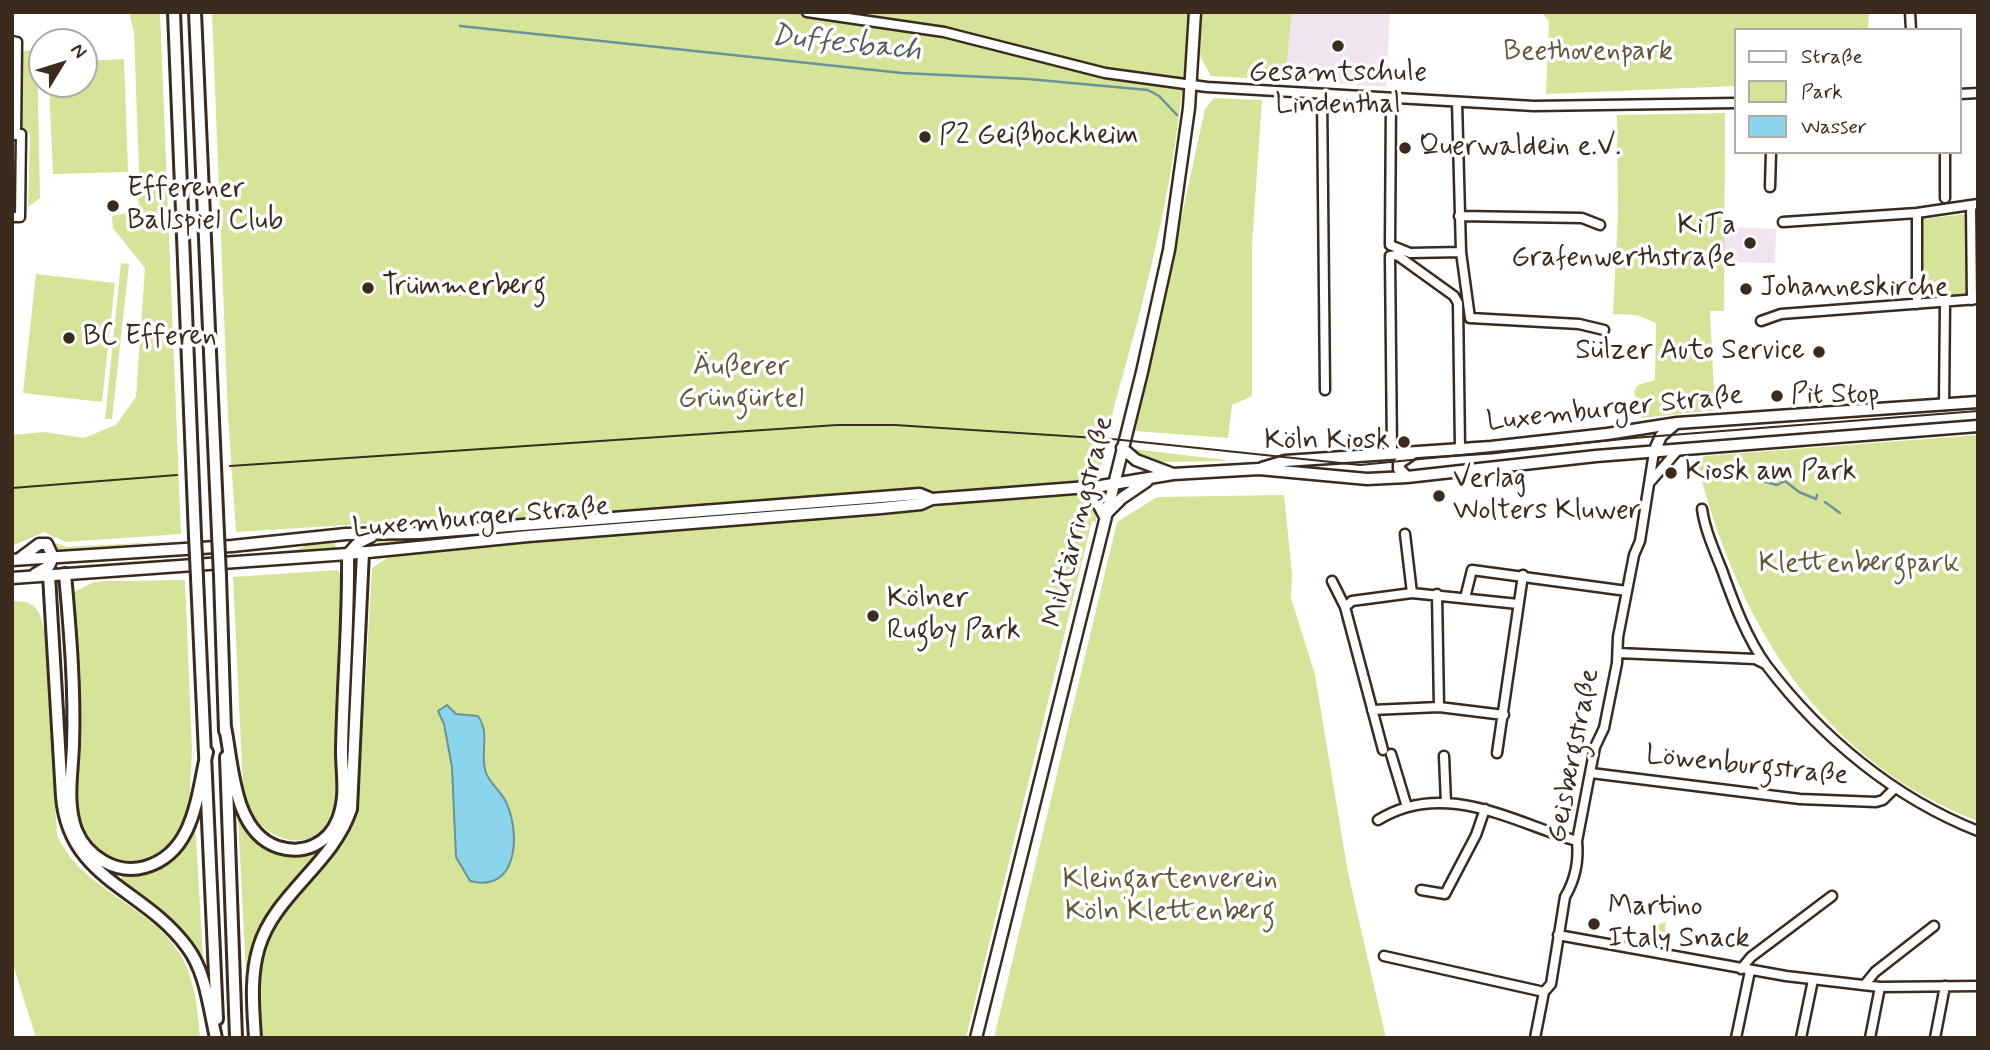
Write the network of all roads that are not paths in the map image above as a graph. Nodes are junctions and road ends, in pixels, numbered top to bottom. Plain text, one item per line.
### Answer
1 (174, 12) edge
2 (195, 12) edge
3 (807, 12) edge
4 (893, 12) edge
5 (1195, 12) edge
6 (892, 23) junction
7 (12, 41) edge
8 (1191, 84) junction
9 (1322, 94) junction
10 (1391, 99) junction
11 (1457, 102) junction
12 (1734, 103) edge
13 (16, 135) edge
14 (1771, 154) edge
15 (1945, 154) edge
16 (1770, 187) dead end
17 (1945, 198) dead end
18 (1974, 205) edge
19 (1917, 213) junction
20 (1459, 216) junction
21 (13, 217) edge
22 (1783, 222) dead end
23 (12, 224) edge
24 (1600, 225) dead end
25 (1461, 252) junction
26 (1975, 300) edge
27 (1945, 303) junction
28 (1917, 304) junction
29 (1761, 321) dead end
30 (1604, 330) dead end
31 (1325, 390) dead end
32 (1978, 402) edge
33 (1944, 405) junction
34 (1677, 423) junction
35 (1978, 426) edge
36 (1637, 429) junction
37 (1122, 448) junction
38 (1654, 448) junction
39 (1460, 449) junction
40 (1678, 450) junction
41 (1419, 451) junction
42 (1392, 453) junction
43 (1259, 469) junction
44 (1173, 474) junction
45 (1154, 477) junction
46 (1407, 477) junction
47 (1651, 481) junction
48 (1112, 485) junction
49 (1080, 488) junction
50 (932, 499) junction
51 (1702, 509) dead end
52 (1104, 516) junction
53 (346, 534) junction
54 (376, 534) junction
55 (1405, 534) dead end
56 (360, 548) junction
57 (348, 554) junction
58 (16, 560) edge
59 (59, 565) junction
60 (49, 575) junction
61 (1523, 575) junction
62 (32, 576) junction
63 (12, 578) edge
64 (1332, 581) dead end
65 (1627, 591) junction
66 (1412, 593) junction
67 (1437, 594) junction
68 (1465, 598) junction
69 (1518, 604) junction
70 (1345, 607) junction
71 (1618, 653) junction
72 (1765, 664) junction
73 (1439, 707) junction
74 (1372, 710) junction
75 (1504, 715) junction
76 (225, 727) junction
77 (207, 752) junction
78 (1497, 754) dead end
79 (1444, 756) dead end
80 (1591, 773) junction
81 (1894, 789) junction
82 (1446, 803) junction
83 (1407, 807) junction
84 (1485, 809) junction
85 (1378, 820) dead end
86 (1978, 831) edge
87 (1577, 841) junction
88 (1421, 890) dead end
89 (1832, 896) dead end
90 (1934, 926) dead end
91 (1558, 934) junction
92 (1384, 956) dead end
93 (1745, 970) junction
94 (1813, 979) junction
95 (1866, 984) junction
96 (1945, 986) junction
97 (1978, 986) edge
98 (1880, 987) junction
99 (1544, 992) junction
100 (217, 1038) edge
101 (236, 1038) edge
102 (255, 1038) edge
103 (976, 1038) edge
104 (1535, 1038) edge
105 (1736, 1038) edge
106 (1801, 1038) edge
107 (1870, 1038) edge
108 (1935, 1038) edge

1 - 77 highway, bridge
2 - 76 highway, bridge
3 - 6 street
4 - 6 street
5 - 8 main road, Militärringstraße
6 - 8 street
7 - 13 street
8 - 9 street
8 - 37 main road, Militärringstraße
9 - 10 street
9 - 31 street
10 - 11 street
10 - 25 street
11 - 12 street
11 - 20 street
13 - 21 street
14 - 16 street
15 - 17 street
18 - 19 street
18 - 26 street
19 - 22 street
19 - 28 street
20 - 24 street
20 - 25 street
21 - 23 street
25 - 30 street
26 - 27 street
27 - 28 street
27 - 33 street
28 - 29 street
32 - 33 main road, Luxemburger Straße
33 - 34 main road, Luxemburger Straße
34 - 36 main road, Luxemburger Straße
34 - 38 main road
35 - 40 main road, Luxemburger Straße
36 - 38 main road
36 - 39 main road, Luxemburger Straße
37 - 44 main road
37 - 48 main road, Militärringstraße
38 - 40 main road, Luxemburger Straße
38 - 46 main road, Luxemburger Straße
38 - 47 street, Geisbergstraße
39 - 41 main road, Luxemburger Straße
39 - 42 street
40 - 47 street, Geisbergstraße
41 - 42 main road, Luxemburger Straße
41 - 46 main road
42 - 43 main road, Luxemburger Straße
43 - 44 main road, Luxemburger Straße
43 - 46 main road, Luxemburger Straße
44 - 45 main road, Luxemburger Straße
45 - 48 main road, Luxemburger Straße
45 - 52 main road
47 - 65 street, Geisbergstraße
48 - 49 main road, Luxemburger Straße
48 - 52 main road, Militärringstraße
49 - 50 main road, Luxemburger Straße
49 - 52 main road
50 - 54 main road, Luxemburger Straße
50 - 56 main road, Luxemburger Straße
51 - 72 street
52 - 103 main road, Militärringstraße
53 - 54 main road, Luxemburger Straße
53 - 56 main road
53 - 59 main road, Luxemburger Straße
54 - 56 main road
55 - 66 street
56 - 57 main road, Luxemburger Straße
56 - 102 highway
57 - 59 main road, Luxemburger Straße
57 - 76 highway
58 - 59 main road, Luxemburger Straße
59 - 60 main road
59 - 62 main road
59 - 77 highway
60 - 62 main road
60 - 100 highway
61 - 65 street
61 - 68 street
61 - 69 street
62 - 63 main road
64 - 70 street
65 - 71 street, Geisbergstraße
66 - 67 street
66 - 70 street
67 - 68 street
67 - 73 street
68 - 69 street
69 - 75 street
70 - 74 street
71 - 72 street
71 - 80 street, Geisbergstraße
72 - 81 street
73 - 74 street
73 - 75 street
74 - 83 street
75 - 78 street
76 - 101 highway
77 - 100 highway
79 - 82 street
80 - 81 street, Löwenburgstraße
80 - 87 street, Geisbergstraße
81 - 86 street
82 - 83 street
82 - 84 street
83 - 85 street
84 - 87 street
84 - 88 street
87 - 91 street, Geisbergstraße
89 - 93 street
90 - 95 street
91 - 93 street
91 - 99 street, Geisbergstraße
92 - 99 street
93 - 94 street
93 - 105 street
94 - 95 street
94 - 106 street
95 - 98 street
96 - 97 street
96 - 98 street
96 - 108 street
98 - 107 street
99 - 104 street, Geisbergstraße

